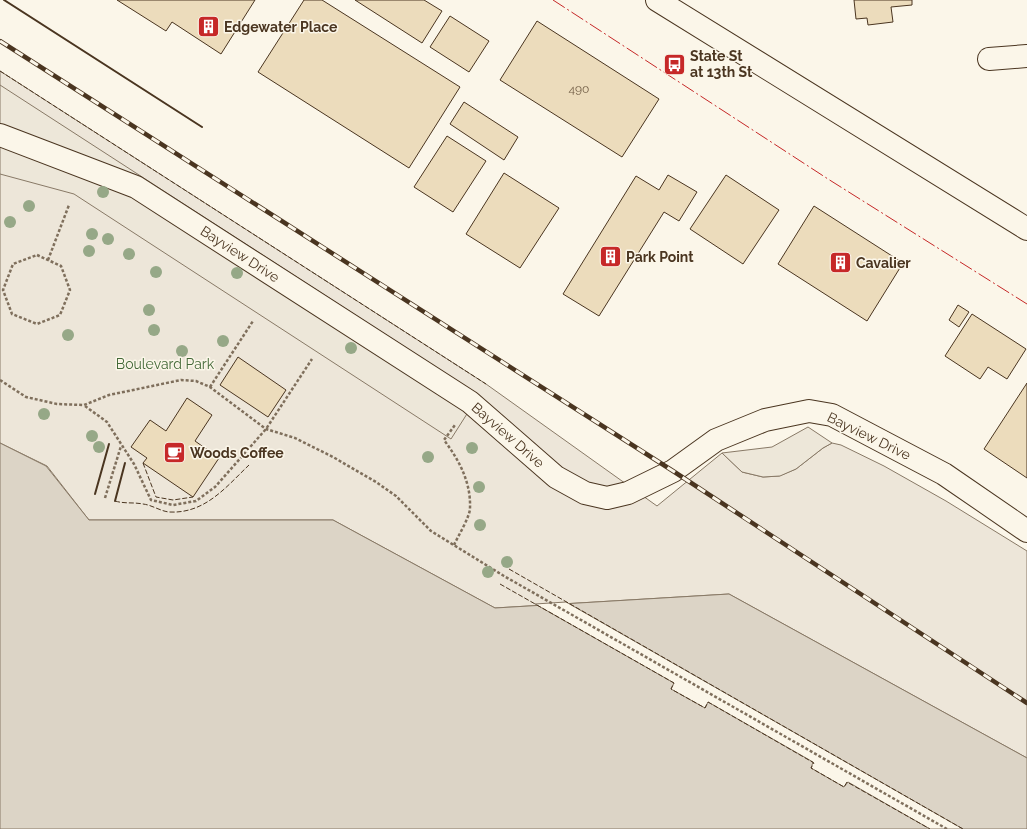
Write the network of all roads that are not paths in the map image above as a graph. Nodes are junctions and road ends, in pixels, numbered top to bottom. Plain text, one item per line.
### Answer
1 (657, 0) edge
2 (1027, 56) edge
3 (989, 59) dead end
4 (0, 135) edge
5 (993, 208) junction
6 (1027, 218) edge
7 (1027, 229) edge
8 (1027, 531) edge

1 - 5 street
2 - 3 street
4 - 8 street, Bayview Drive
5 - 6 street
5 - 7 street

